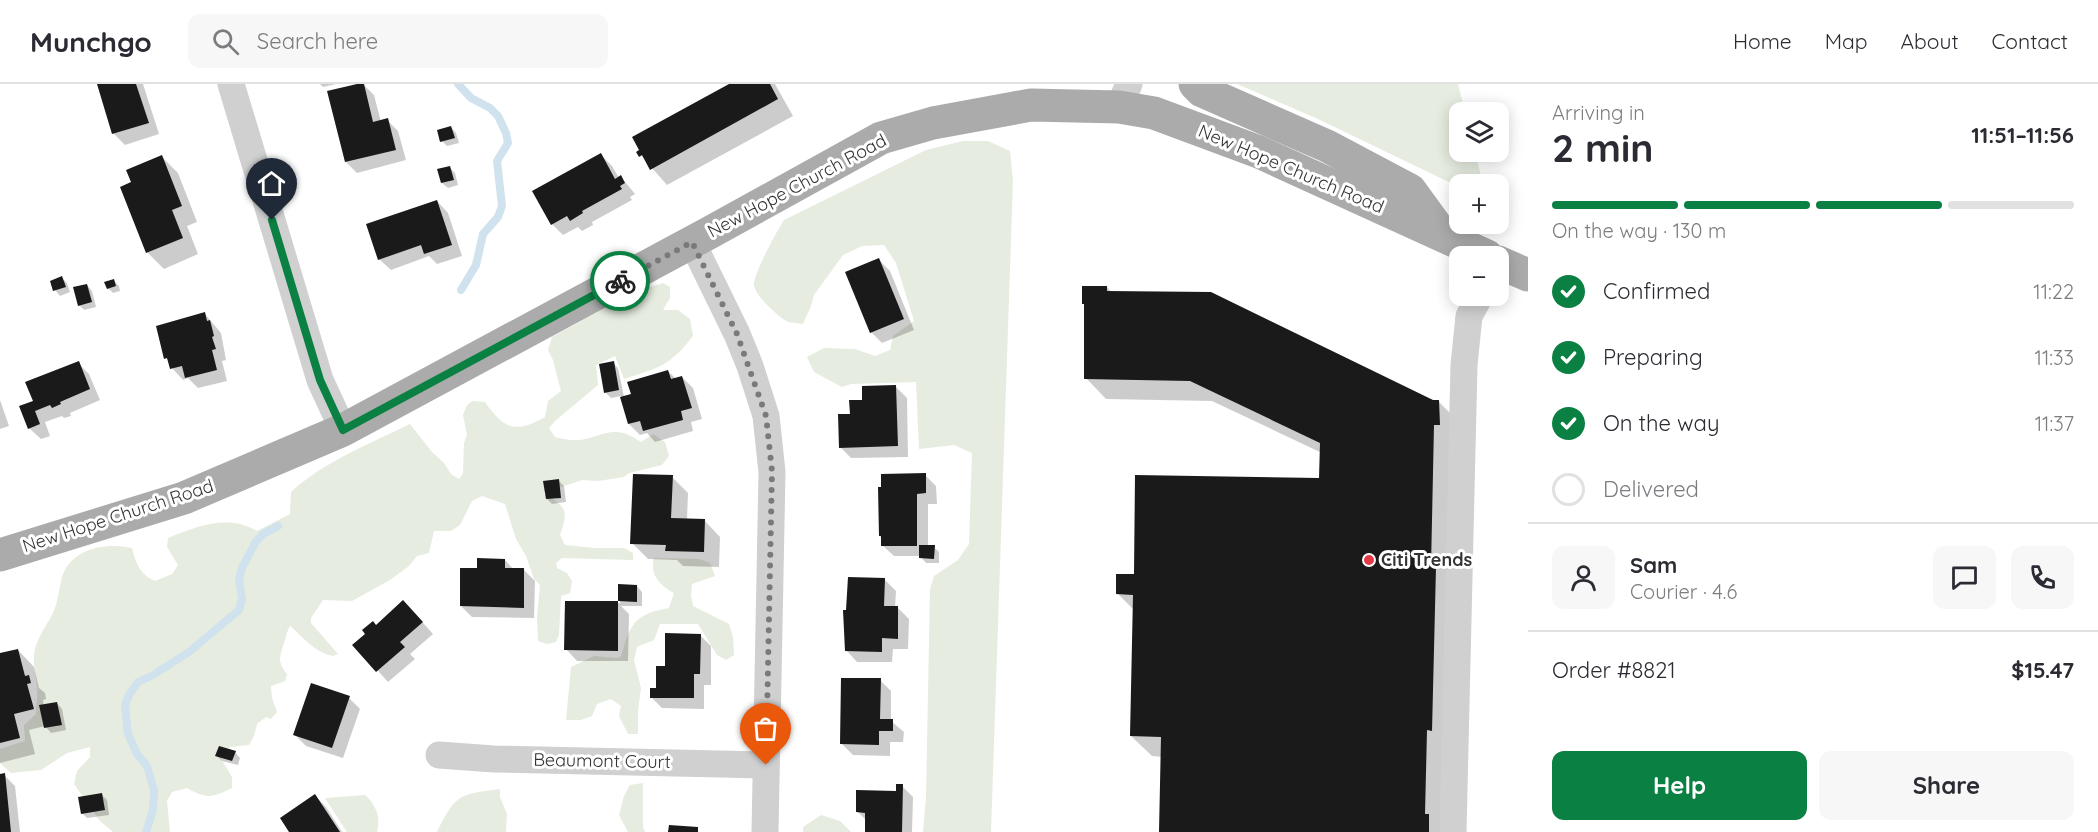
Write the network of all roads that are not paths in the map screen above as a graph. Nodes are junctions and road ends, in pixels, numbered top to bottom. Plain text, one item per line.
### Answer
1 (231, 84) edge
2 (1195, 84) edge
3 (1124, 96) edge
4 (1443, 236) junction
5 (692, 242) junction
6 (1465, 246) edge
7 (1509, 267) edge
8 (1528, 275) edge
9 (1474, 306) edge
10 (343, 430) junction
11 (0, 555) edge
12 (439, 755) dead end
13 (766, 765) junction
14 (765, 832) edge
15 (1453, 832) edge

1 - 10 street
2 - 4 main road
3 - 4 main road, New Hope Church Road
3 - 5 main road, New Hope Church Road
4 - 6 main road, New Hope Church Road
5 - 10 main road, New Hope Church Road
5 - 13 street
7 - 8 main road
9 - 15 street
10 - 11 main road, New Hope Church Road
12 - 13 street, Beaumont Court
13 - 14 street

